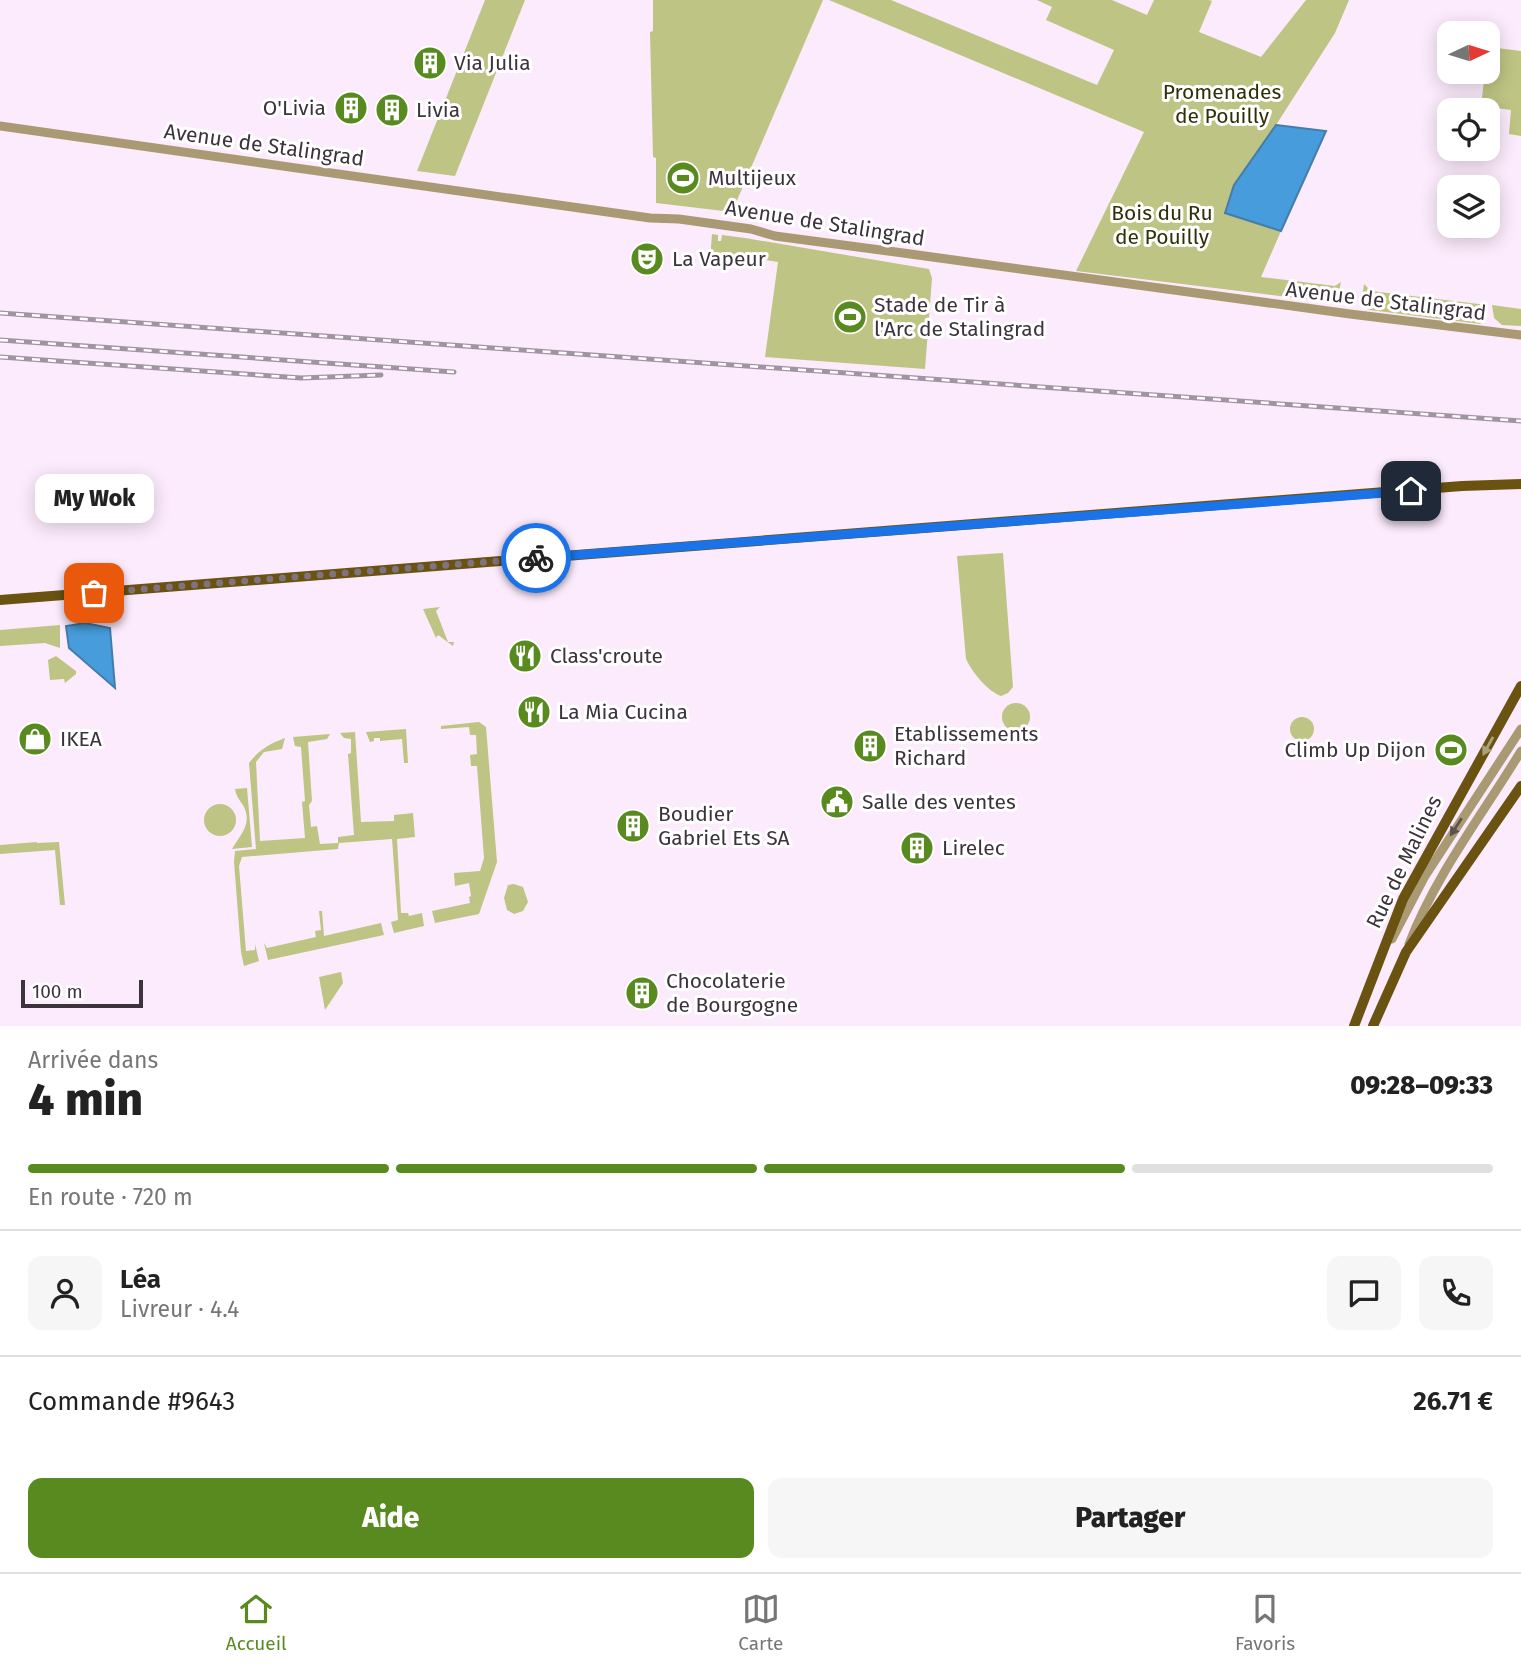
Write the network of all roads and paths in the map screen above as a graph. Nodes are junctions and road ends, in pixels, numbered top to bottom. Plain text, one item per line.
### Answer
1 (0, 126) edge
2 (1521, 335) edge
3 (1521, 484) edge
4 (0, 600) edge
5 (1521, 686) edge
6 (1521, 729) edge
7 (1521, 751) edge
8 (1521, 786) edge
9 (1406, 952) junction
10 (1370, 985) junction
11 (1354, 1026) edge
12 (1373, 1026) edge

1 - 2 street, Avenue de Stalingrad
3 - 4 main road
5 -> 10 main road, Rue de Malines
6 -> 10 street, Rue de Malines
7 - 9 street, Rue de Malines
8 - 9 main road, Rue de Malines
9 - 12 main road, Rue de Malines
10 - 11 main road, Rue de Malines

